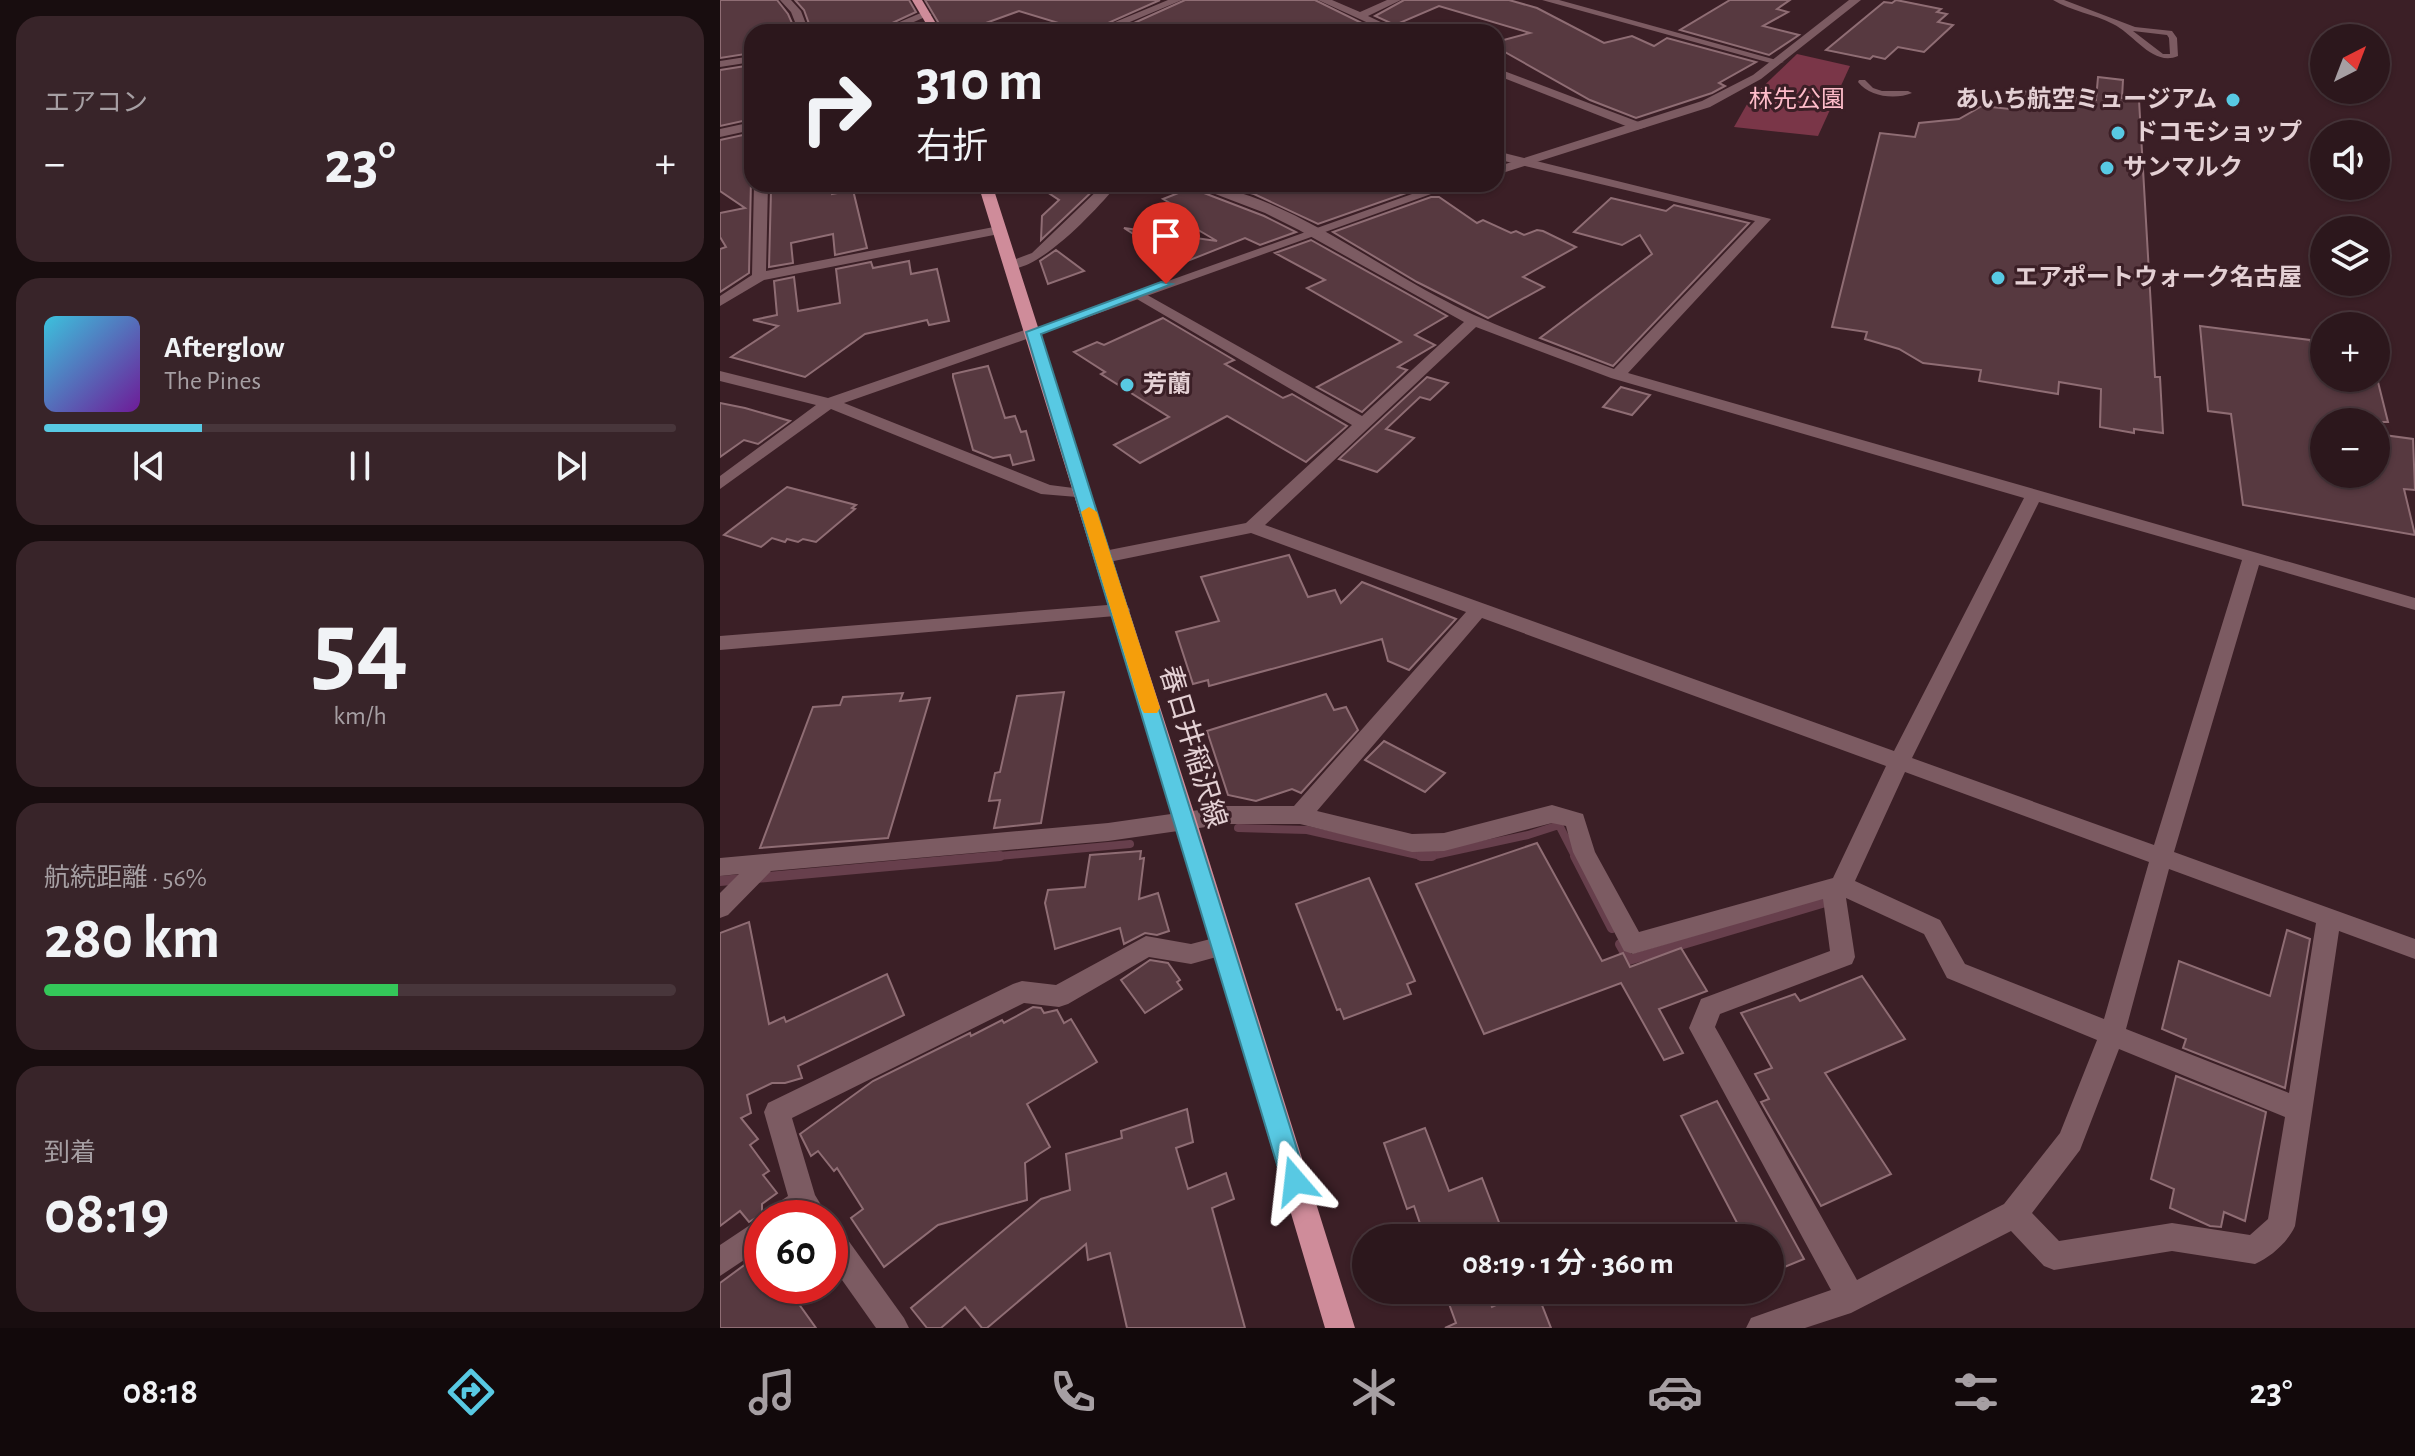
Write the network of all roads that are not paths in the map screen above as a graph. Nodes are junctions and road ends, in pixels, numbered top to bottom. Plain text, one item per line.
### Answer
1 (785, 0) edge
2 (917, 0) edge
3 (1177, 0) edge
4 (1323, 0) edge
5 (1396, 0) edge
6 (1547, 0) edge
7 (1856, 0) edge
8 (2057, 0) edge
9 (927, 14) junction
10 (1359, 16) junction
11 (2118, 23) junction
12 (801, 24) edge
13 (901, 24) edge
14 (932, 24) edge
15 (1116, 24) edge
16 (1378, 24) edge
17 (744, 60) edge
18 (1778, 62) junction
19 (720, 64) edge
20 (1504, 74) edge
21 (1862, 82) dead end
22 (1908, 93) dead end
23 (1640, 127) junction
24 (744, 128) edge
25 (720, 133) edge
26 (1504, 158) edge
27 (1521, 164) junction
28 (1504, 169) edge
29 (761, 192) edge
30 (987, 192) edge
31 (1103, 192) edge
32 (1227, 192) edge
33 (1428, 192) edge
34 (999, 230) junction
35 (1311, 232) junction
36 (1010, 266) junction
37 (759, 277) junction
38 (1137, 295) junction
39 (720, 302) edge
40 (1474, 321) junction
41 (1033, 332) junction
42 (1617, 375) junction
43 (720, 376) edge
44 (829, 403) junction
45 (1363, 424) junction
46 (720, 484) edge
47 (1083, 494) junction
48 (2034, 495) junction
49 (1252, 527) junction
50 (1104, 557) junction
51 (2252, 557) junction
52 (2415, 604) edge
53 (1120, 610) junction
54 (1477, 611) junction
55 (720, 643) edge
56 (1898, 764) junction
57 (1300, 815) junction
58 (1185, 819) junction
59 (2161, 858) junction
60 (764, 864) junction
61 (720, 867) edge
62 (1837, 886) junction
63 (726, 902) edge
64 (2329, 918) junction
65 (1222, 946) junction
66 (2415, 949) edge
67 (2112, 1035) junction
68 (2299, 1110) junction
69 (796, 1200) edge
70 (2014, 1214) junction
71 (744, 1244) edge
72 (720, 1262) edge
73 (848, 1264) edge
74 (1851, 1298) junction
75 (894, 1328) edge
76 (1340, 1328) edge
77 (1761, 1328) edge

1 - 12 street
2 - 9 main road
3 - 15 street
4 - 10 street
5 - 10 street
6 - 18 street
7 - 18 street
8 - 11 lane
9 - 13 street
9 - 14 main road
10 - 16 street
11 - 11 lane
17 - 19 street
18 - 23 street
20 - 23 street
21 - 22 lane
23 - 27 street
24 - 25 street
26 - 27 street
27 - 28 street
27 - 42 street
29 - 37 street
30 - 34 main road, 春日井稲沢線
31 - 36 street
32 - 35 street
33 - 35 street
34 - 36 main road, 春日井稲沢線
34 - 37 street
35 - 38 street
35 - 40 street
36 - 41 main road, 春日井稲沢線
37 - 39 street
38 - 41 street
38 - 45 street
40 - 42 street
40 - 45 street
41 - 44 street
41 - 47 main road, 春日井稲沢線
42 - 48 street
43 - 44 street
44 - 46 street
44 - 47 street
45 - 49 street
47 - 50 main road, 春日井稲沢線
48 - 51 street
48 - 56 street
49 - 50 street
49 - 54 street
50 - 53 main road, 春日井稲沢線
51 - 52 street
51 - 59 street
53 - 55 street
53 - 58 main road, 春日井稲沢線
54 - 56 street
54 - 57 street
56 - 59 street
56 - 62 street
57 - 58 street
57 - 62 street
58 - 60 street
58 - 65 main road, 春日井稲沢線
59 - 64 street
59 - 67 street
60 - 61 street
60 - 63 street
62 - 67 street
62 - 74 street
64 - 66 street
64 - 68 street
65 - 69 street
65 - 76 main road, 春日井稲沢線
67 - 68 street
67 - 70 street
68 - 70 street
70 - 74 street
71 - 72 street
73 - 75 street
74 - 77 street

